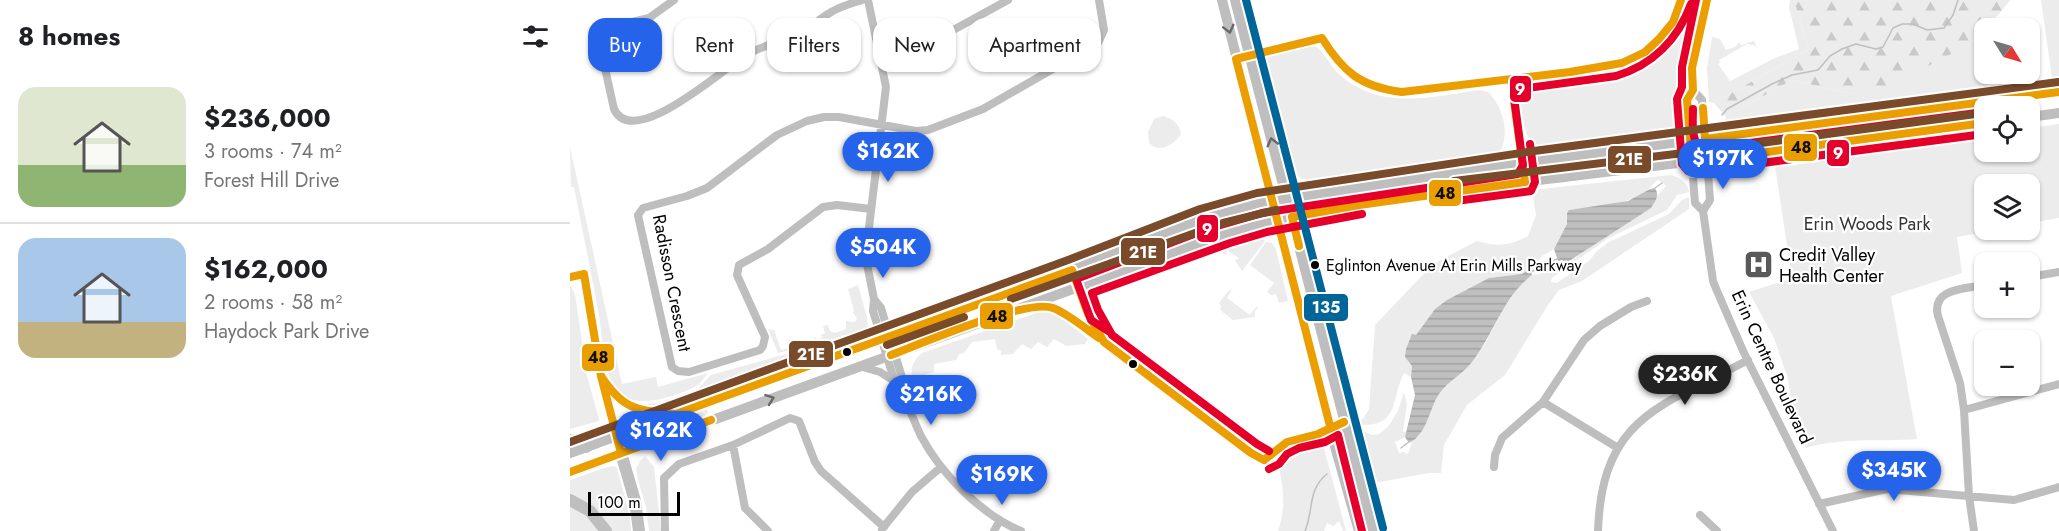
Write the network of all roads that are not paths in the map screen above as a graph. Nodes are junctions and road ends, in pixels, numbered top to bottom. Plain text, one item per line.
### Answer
1 (674, 0) edge
2 (862, 0) edge
3 (868, 0) edge
4 (1008, 0) edge
5 (1099, 0) edge
6 (1222, 0) edge
7 (1235, 0) edge
8 (1707, 0) edge
9 (873, 21) edge
10 (956, 29) edge
11 (884, 72) edge
12 (1693, 90) junction
13 (2059, 92) edge
14 (2059, 113) edge
15 (2040, 116) edge
16 (883, 124) junction
17 (1974, 124) edge
18 (1705, 139) junction
19 (1690, 141) junction
20 (1707, 160) junction
21 (1692, 162) junction
22 (1287, 199) junction
23 (1274, 201) junction
24 (871, 209) junction
25 (1703, 211) junction
26 (1292, 217) junction
27 (1279, 220) junction
28 (2059, 272) edge
29 (2040, 275) edge
30 (1974, 287) edge
31 (1647, 301) dead end
32 (886, 338) junction
33 (891, 355) junction
34 (1748, 360) junction
35 (859, 366) junction
36 (894, 381) junction
37 (2059, 384) edge
38 (904, 395) junction
39 (1543, 402) junction
40 (1964, 410) junction
41 (617, 436) junction
42 (570, 440) edge
43 (733, 445) junction
44 (586, 447) junction
45 (1618, 448) junction
46 (570, 453) edge
47 (621, 453) junction
48 (941, 466) junction
49 (1494, 467) dead end
50 (570, 472) edge
51 (2059, 487) edge
52 (1969, 496) junction
53 (570, 500) edge
54 (1820, 504) junction
55 (1700, 515) dead end
56 (1000, 520) junction
57 (882, 529) edge
58 (606, 531) edge
59 (639, 531) edge
60 (665, 531) edge
61 (768, 531) edge
62 (994, 531) edge
63 (1021, 531) edge
64 (1359, 531) edge
65 (1373, 531) edge
66 (1598, 531) edge
67 (1717, 531) edge
68 (1833, 531) edge
69 (1974, 531) edge

1 - 2 street
3 - 9 street
4 - 10 street
5 - 16 street
6 -> 23 main road
22 -> 7 main road
8 - 12 street, Erin Centre Boulevard
11 - 16 street
12 - 18 street, Erin Centre Boulevard
12 - 19 street, Erin Centre Boulevard
13 - 18 main road
14 - 15 main road
16 - 24 street
16 - 24 street, Radisson Crescent
17 - 20 main road
18 - 19 main road
18 - 20 street, Erin Centre Boulevard
19 - 21 street, Erin Centre Boulevard
19 - 22 main road
20 - 21 main road
20 - 25 street, Erin Centre Boulevard
21 - 25 street, Erin Centre Boulevard
21 - 26 main road
22 - 23 main road
22 - 26 main road
23 - 27 main road
23 - 32 main road
24 - 32 street
25 - 34 street, Erin Centre Boulevard
26 - 27 main road
26 - 65 main road
27 - 33 main road
27 - 64 main road
28 - 29 street
30 - 40 street
31 - 39 street
32 - 33 street
32 - 41 main road
33 - 35 main road
33 - 36 street
33 - 38 street
34 - 45 street
34 - 54 street, Erin Centre Boulevard
35 - 36 street
47 -> 35 main road
36 - 38 street
37 - 40 street
38 - 48 street
39 - 45 street
39 - 49 street
40 - 52 street
41 - 44 main road
41 - 47 main road
42 - 44 highway
43 - 57 street
43 - 60 street
43 - 61 street
44 - 46 main road
45 - 66 street
47 - 50 main road
47 - 59 highway
48 - 56 street
48 - 57 street
51 - 52 street
52 - 54 street
52 - 69 street
53 - 58 highway
54 - 68 street, Erin Centre Boulevard
55 - 67 street
56 - 62 street
56 - 63 street

